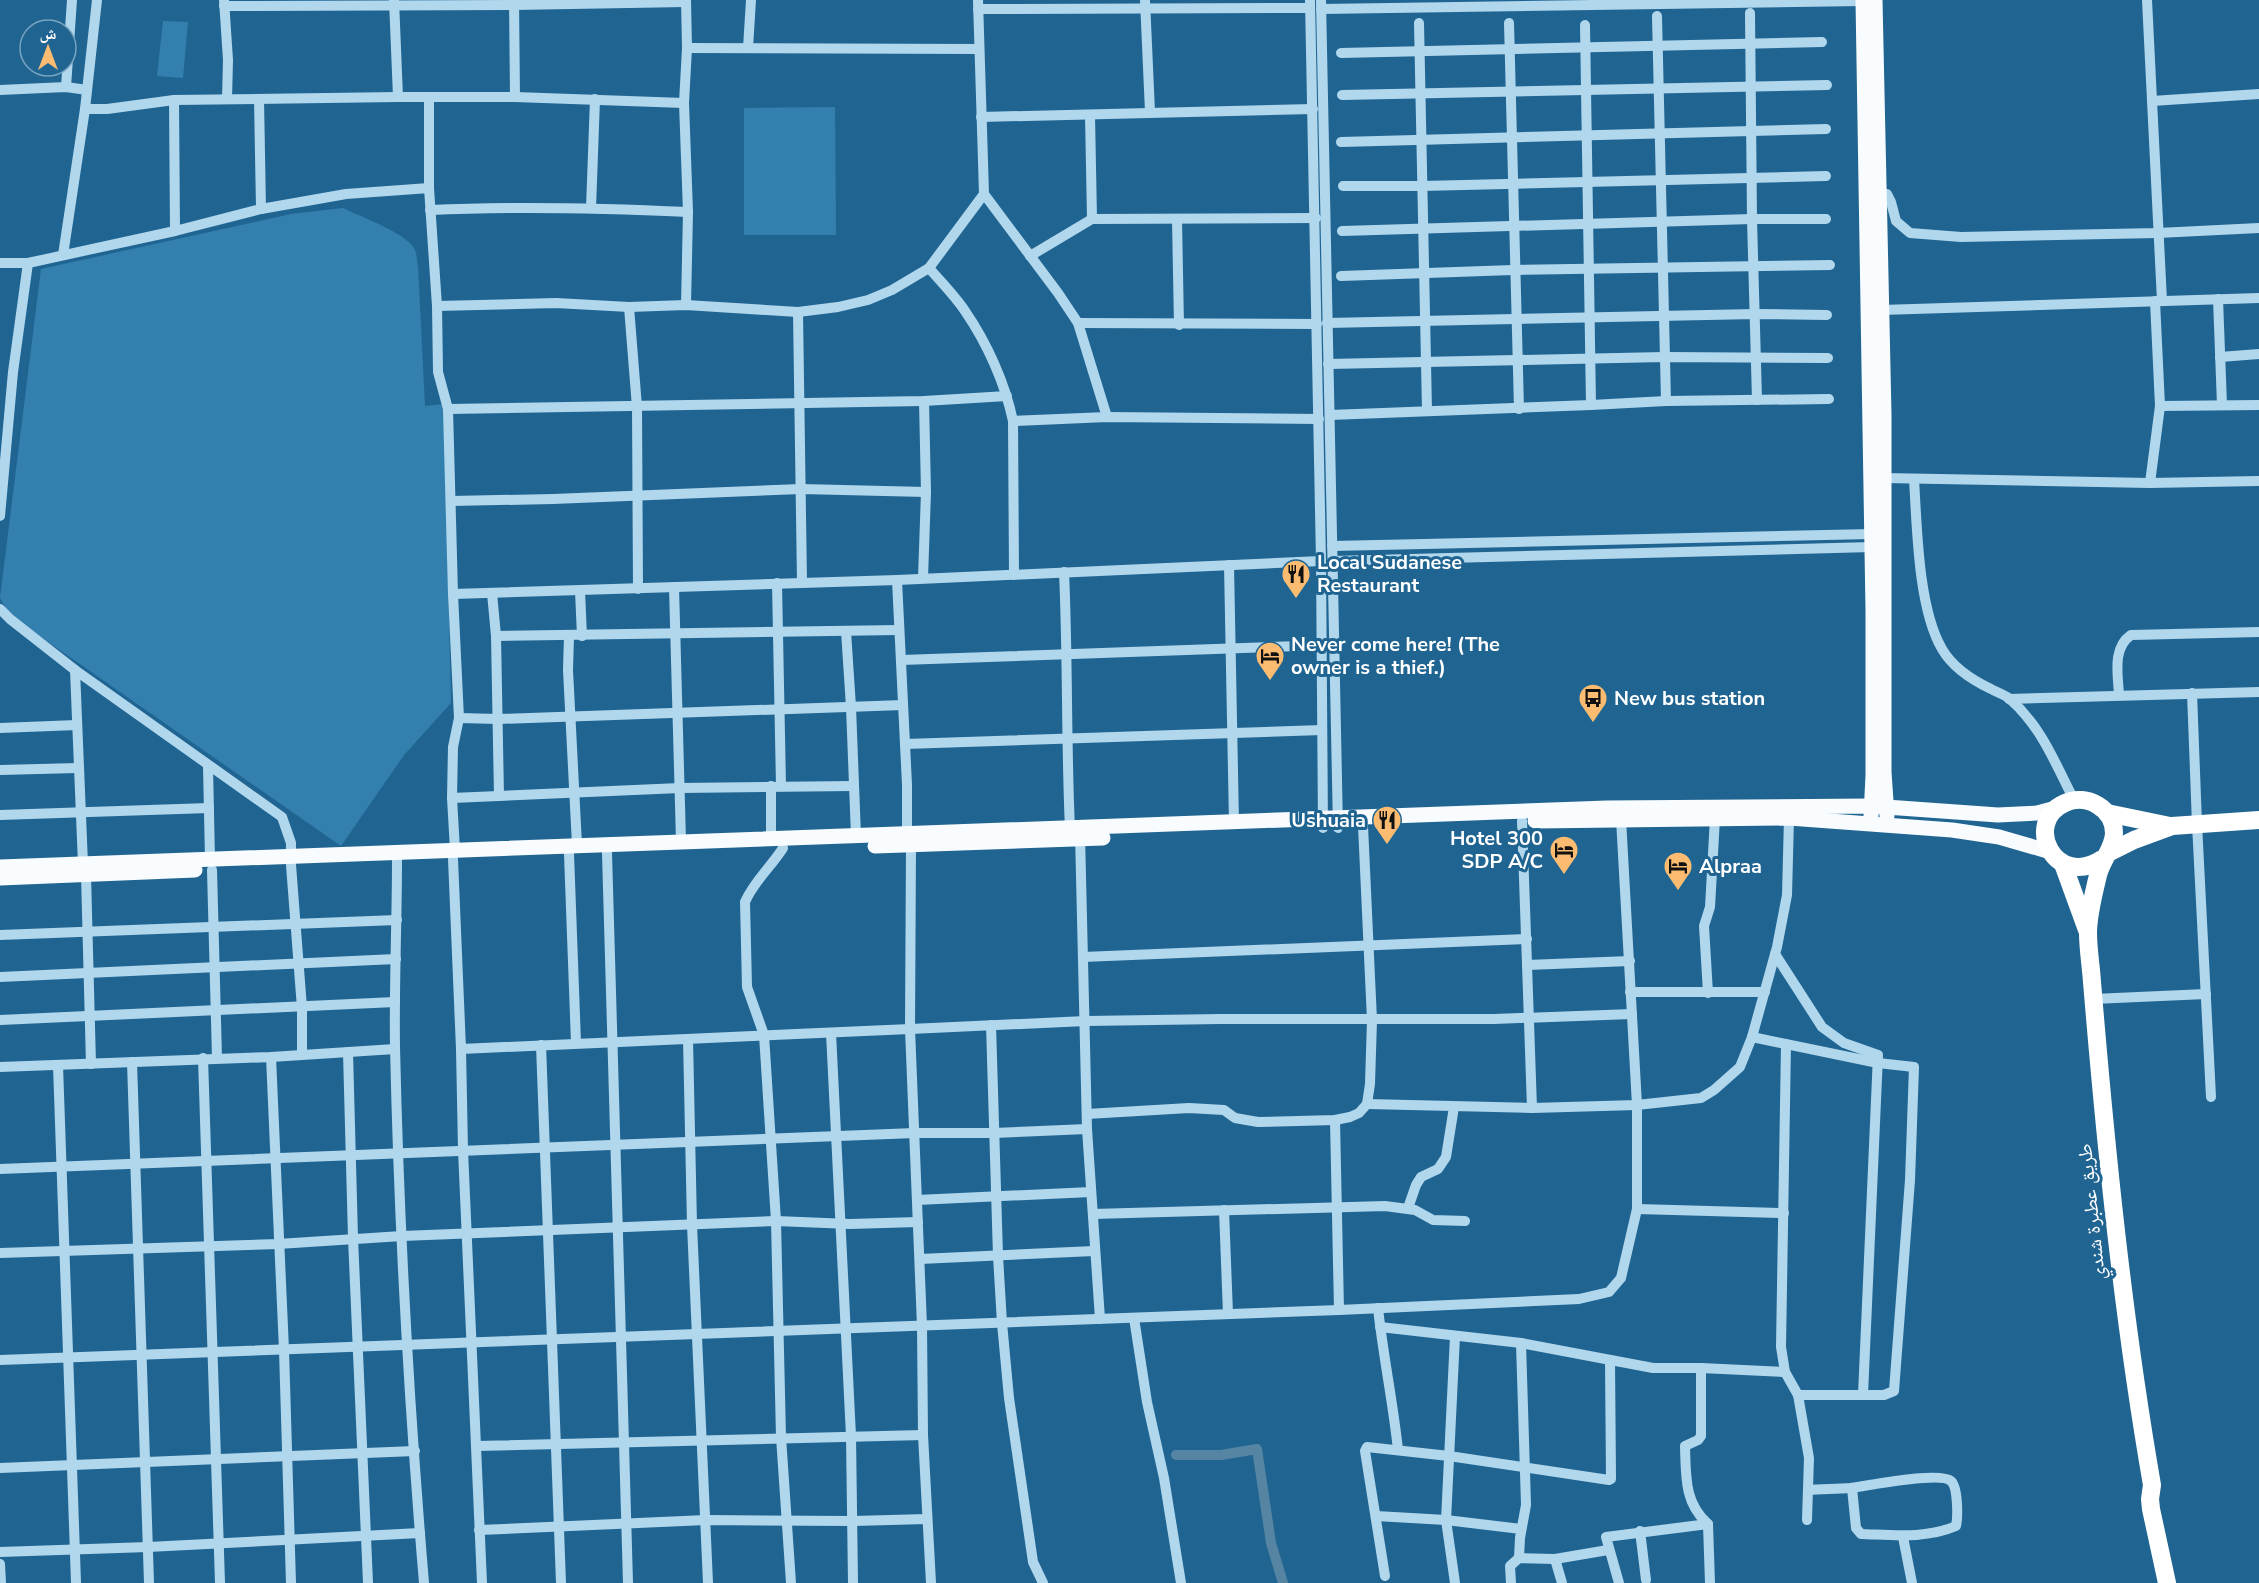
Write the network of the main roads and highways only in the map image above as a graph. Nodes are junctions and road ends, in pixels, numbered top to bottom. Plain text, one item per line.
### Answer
1 (1863, 0) edge
2 (1875, 0) edge
3 (1872, 194) junction
4 (1879, 774) junction
5 (1853, 807) junction
6 (1879, 807) junction
7 (1902, 808) junction
8 (2056, 808) junction
9 (2107, 813) junction
10 (2259, 820) edge
11 (1330, 823) junction
12 (1871, 824) junction
13 (1887, 825) junction
14 (2172, 826) junction
15 (1077, 832) junction
16 (909, 840) junction
17 (777, 843) junction
18 (573, 849) junction
19 (454, 854) junction
20 (2105, 856) junction
21 (2057, 858) junction
22 (291, 860) junction
23 (0, 867) edge
24 (84, 869) junction
25 (0, 878) edge
26 (2088, 932) junction
27 (2159, 1518) junction
28 (2167, 1583) edge
29 (2177, 1583) edge

1 - 3 main road
2 - 3 main road
3 - 4 main road
3 - 4 main road
4 - 5 main road
4 - 6 main road
4 - 7 main road
5 - 6 main road
5 - 11 main road
6 - 7 main road
6 - 12 main road
6 - 13 main road
7 - 8 main road
8 - 9 highway
8 - 21 highway
9 - 14 highway
9 - 20 highway
10 - 14 highway
11 - 12 main road
11 - 15 main road
11 - 15 main road
12 - 13 main road
13 - 21 main road
14 - 20 highway
15 - 16 main road
16 - 17 main road
16 - 17 main road
17 - 18 main road
17 - 18 main road
18 - 19 main road
19 - 22 main road
19 - 22 main road
20 - 21 highway
20 - 26 highway
21 - 26 highway
22 - 24 main road
23 - 24 main road
24 - 25 main road
26 - 27 highway, طريق عطبرة شندي
27 - 28 highway
27 - 29 highway

